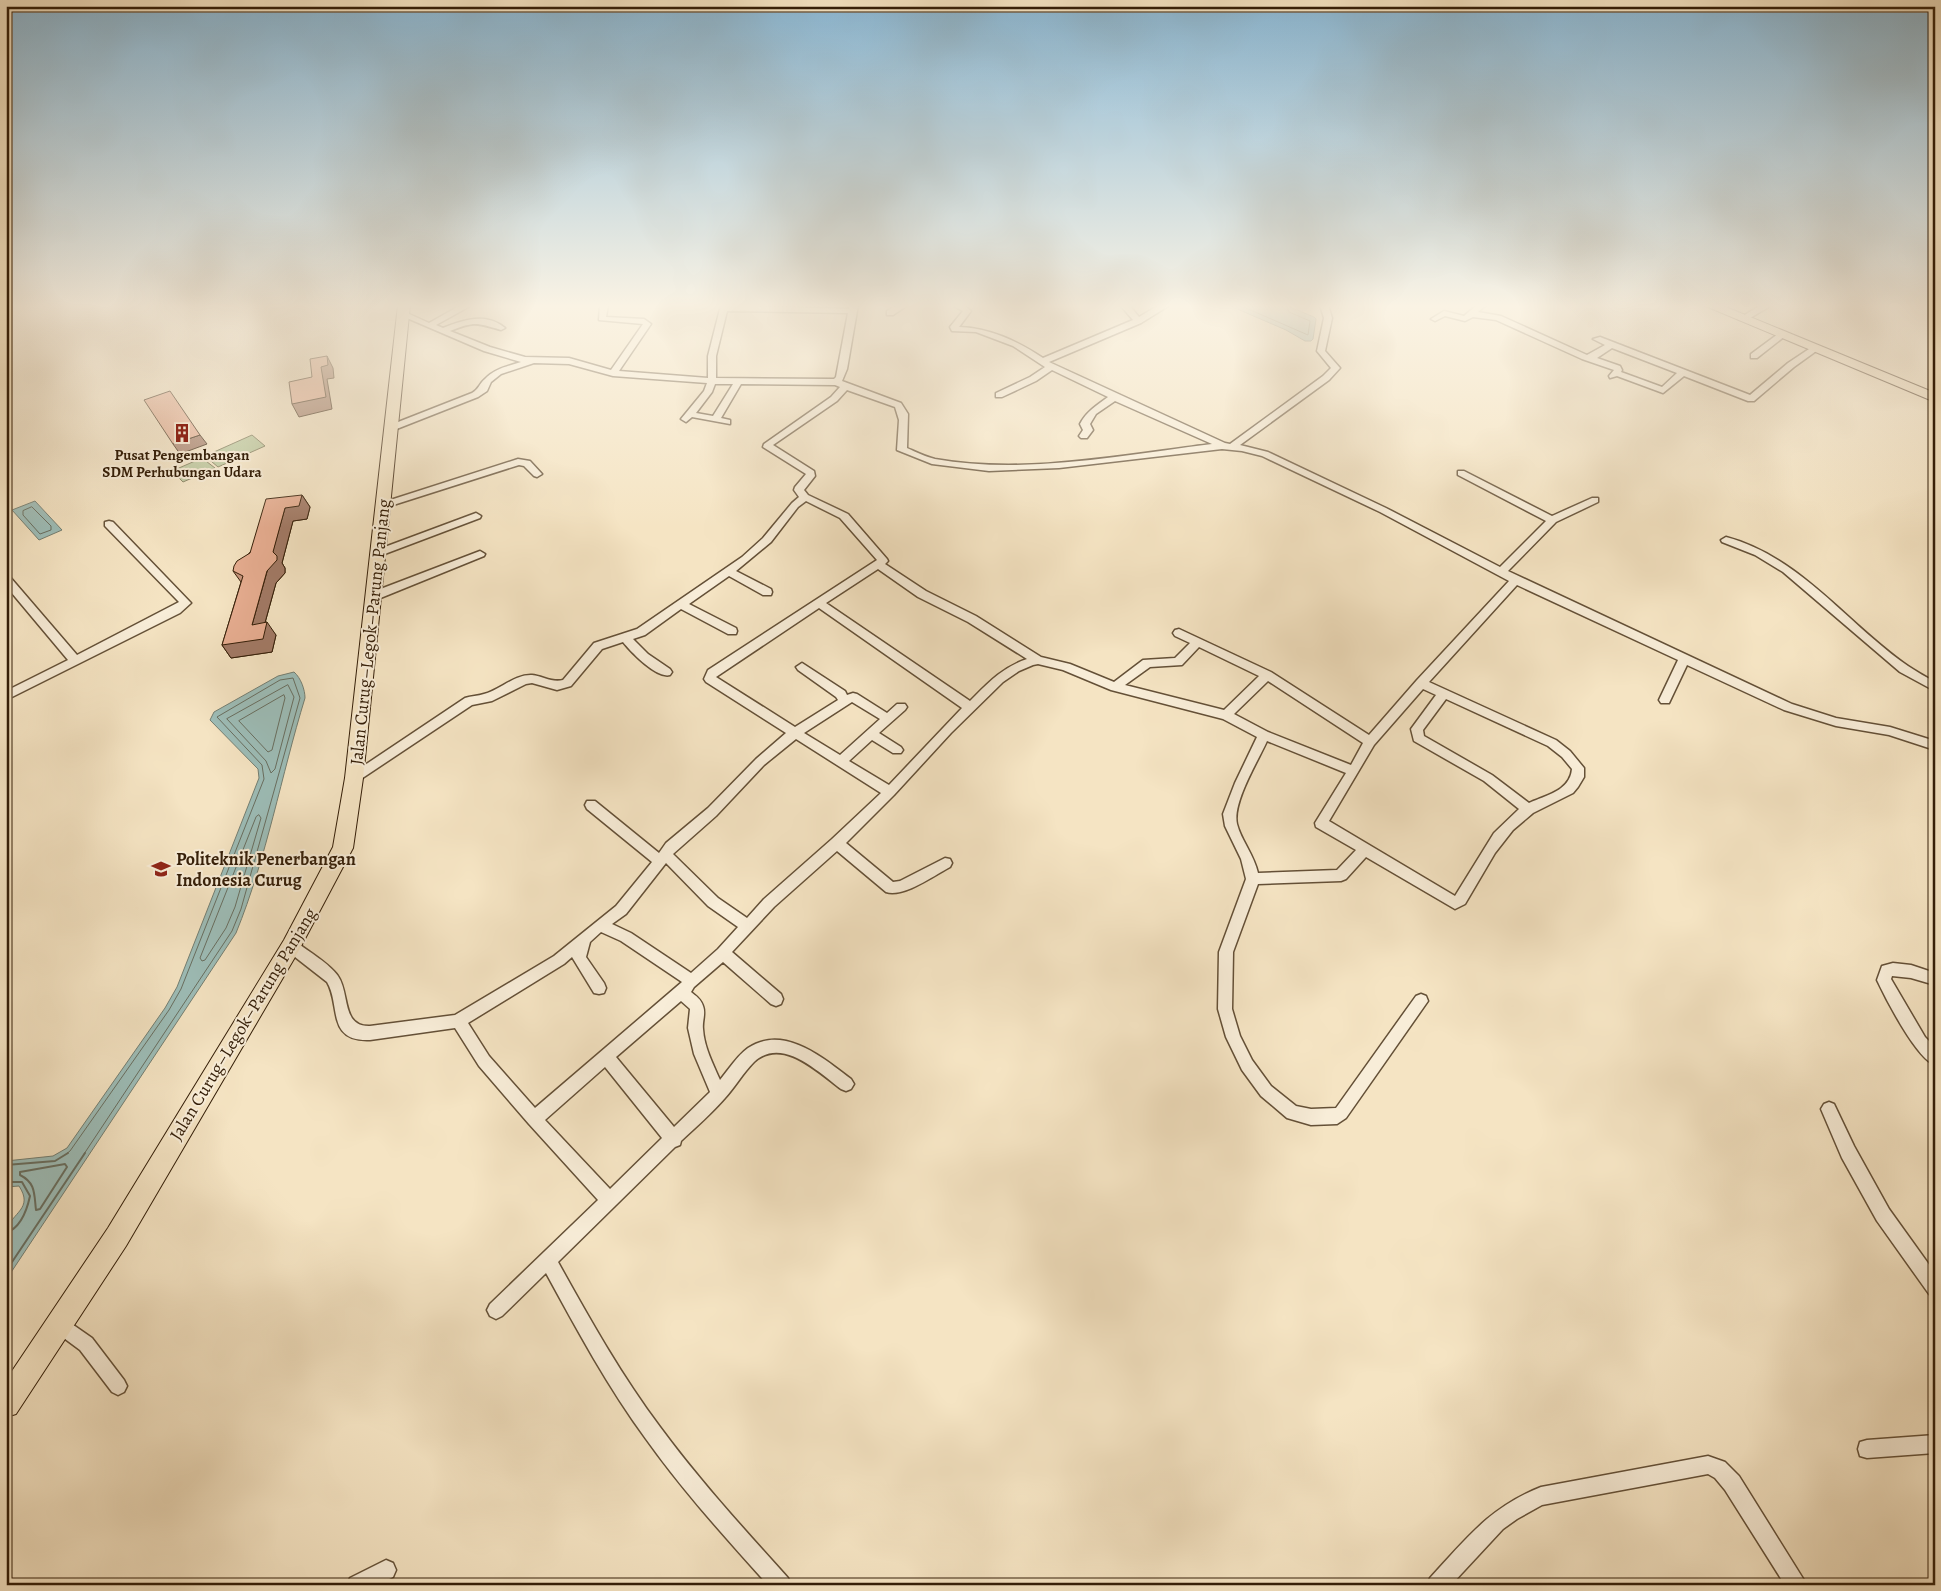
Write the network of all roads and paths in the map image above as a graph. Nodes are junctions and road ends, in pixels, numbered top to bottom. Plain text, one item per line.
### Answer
1 (396, 379) edge
2 (489, 379) edge
3 (690, 379) edge
4 (841, 379) edge
5 (1032, 379) edge
6 (1077, 379) edge
7 (1324, 379) edge
8 (1625, 379) edge
9 (1675, 379) edge
10 (1699, 379) edge
11 (1774, 379) edge
12 (1888, 379) edge
13 (712, 381) junction
14 (738, 382) junction
15 (841, 385) junction
16 (999, 395) dead end
17 (1114, 397) junction
18 (1935, 398) edge
19 (716, 420) junction
20 (728, 422) dead end
21 (391, 428) junction
22 (1084, 436) dead end
23 (1227, 446) junction
24 (1461, 473) dead end
25 (537, 474) dead end
26 (805, 497) junction
27 (1595, 500) dead end
28 (384, 505) junction
29 (476, 516) dead end
30 (1552, 520) junction
31 (108, 524) dead end
32 (1726, 540) dead end
33 (378, 553) junction
34 (480, 554) dead end
35 (878, 564) junction
36 (728, 571) junction
37 (1501, 572) junction
38 (6, 579) edge
39 (1516, 580) junction
40 (767, 592) dead end
41 (374, 596) junction
42 (680, 604) junction
43 (820, 604) junction
44 (732, 631) dead end
45 (1179, 633) dead end
46 (626, 638) junction
47 (1198, 642) junction
48 (1685, 658) junction
49 (1038, 660) junction
50 (76, 661) junction
51 (802, 667) dead end
52 (666, 672) dead end
53 (1267, 675) junction
54 (1421, 683) junction
55 (1115, 687) junction
56 (1935, 688) edge
57 (1444, 693) junction
58 (6, 696) edge
59 (844, 700) junction
60 (1666, 700) dead end
61 (901, 707) dead end
62 (970, 707) junction
63 (1226, 715) junction
64 (888, 719) junction
65 (795, 734) junction
66 (871, 734) junction
67 (1264, 735) junction
68 (1370, 742) junction
69 (1935, 746) edge
70 (897, 750) dead end
71 (840, 762) junction
72 (1354, 771) junction
73 (354, 778) junction
74 (890, 792) junction
75 (591, 805) dead end
76 (1528, 809) junction
77 (837, 843) junction
78 (1365, 849) junction
79 (663, 858) junction
80 (945, 863) dead end
81 (1253, 878) junction
82 (747, 925) junction
83 (600, 926) junction
84 (584, 939) junction
85 (291, 946) junction
86 (723, 953) junction
87 (1935, 979) edge
88 (686, 986) junction
89 (600, 988) dead end
90 (776, 999) dead end
91 (1422, 1001) dead end
92 (458, 1020) junction
93 (606, 1056) junction
94 (1935, 1058) edge
95 (846, 1084) dead end
96 (719, 1094) junction
97 (1830, 1109) dead end
98 (534, 1119) junction
99 (674, 1140) junction
100 (609, 1200) junction
101 (547, 1259) junction
102 (1935, 1288) edge
103 (496, 1310) dead end
104 (59, 1324) junction
105 (118, 1386) dead end
106 (6, 1404) edge
107 (1935, 1444) edge
108 (1867, 1449) dead end
109 (386, 1570) dead end
110 (357, 1585) edge
111 (781, 1585) edge
112 (1438, 1585) edge
113 (1797, 1585) edge

1 - 21 main road, Jalan Curug–Legok–Parung Panjang
2 - 21 street
3 - 13 street
4 - 15 street
5 - 16 street
6 - 17 street
7 - 23 street
8 - 9 street
10 - 11 street
12 - 18 main road
13 - 14 street
13 - 19 street
14 - 15 street
14 - 19 street
15 - 23 street
15 - 26 street
17 - 22 street
17 - 23 street
19 - 20 street
21 - 28 main road, Jalan Curug–Legok–Parung Panjang
23 - 37 street
24 - 30 street
25 - 28 street
26 - 35 street
26 - 36 street
27 - 30 street
28 - 33 main road, Jalan Curug–Legok–Parung Panjang
29 - 33 street
30 - 37 street
31 - 50 street
32 - 56 street
33 - 41 main road, Jalan Curug–Legok–Parung Panjang
34 - 41 street
35 - 43 street
35 - 49 street
36 - 40 street
36 - 42 street
37 - 39 street
38 - 50 street
39 - 48 street
39 - 54 street
41 - 73 main road, Jalan Curug–Legok–Parung Panjang
42 - 44 street
42 - 46 street
43 - 62 street
43 - 65 street
45 - 47 street
46 - 52 street
46 - 73 street
47 - 53 street
47 - 55 street
48 - 60 street
48 - 69 street
49 - 55 street
49 - 62 street
50 - 58 street
51 - 59 street
53 - 63 street
53 - 68 street
54 - 57 street
54 - 68 street
55 - 63 street
57 - 76 street
57 - 76 street
59 - 64 street
59 - 65 street
61 - 64 street
62 - 74 street
63 - 67 street
64 - 66 street
65 - 71 street
65 - 79 street
66 - 70 street
66 - 71 street
67 - 72 street
67 - 81 street
68 - 72 street
71 - 74 street
72 - 78 street
73 - 85 main road, Jalan Curug–Legok–Parung Panjang
74 - 77 street
75 - 79 street
76 - 78 street
77 - 80 street
77 - 82 street
78 - 81 street
79 - 82 street
79 - 83 street
81 - 91 street
82 - 86 street
83 - 84 street
83 - 88 street
84 - 89 street
84 - 92 street
85 - 92 street
85 - 104 main road, Jalan Curug–Legok–Parung Panjang
86 - 88 street
86 - 90 street
87 - 94 street
88 - 93 street
88 - 96 street
92 - 98 street
93 - 98 street
93 - 99 street
95 - 96 street
96 - 99 street
97 - 102 street
98 - 100 street
99 - 100 street
100 - 101 street
101 - 103 street
101 - 111 street
104 - 105 street
104 - 106 main road, Jalan Curug–Legok–Parung Panjang
107 - 108 street
109 - 110 street
112 - 113 street

